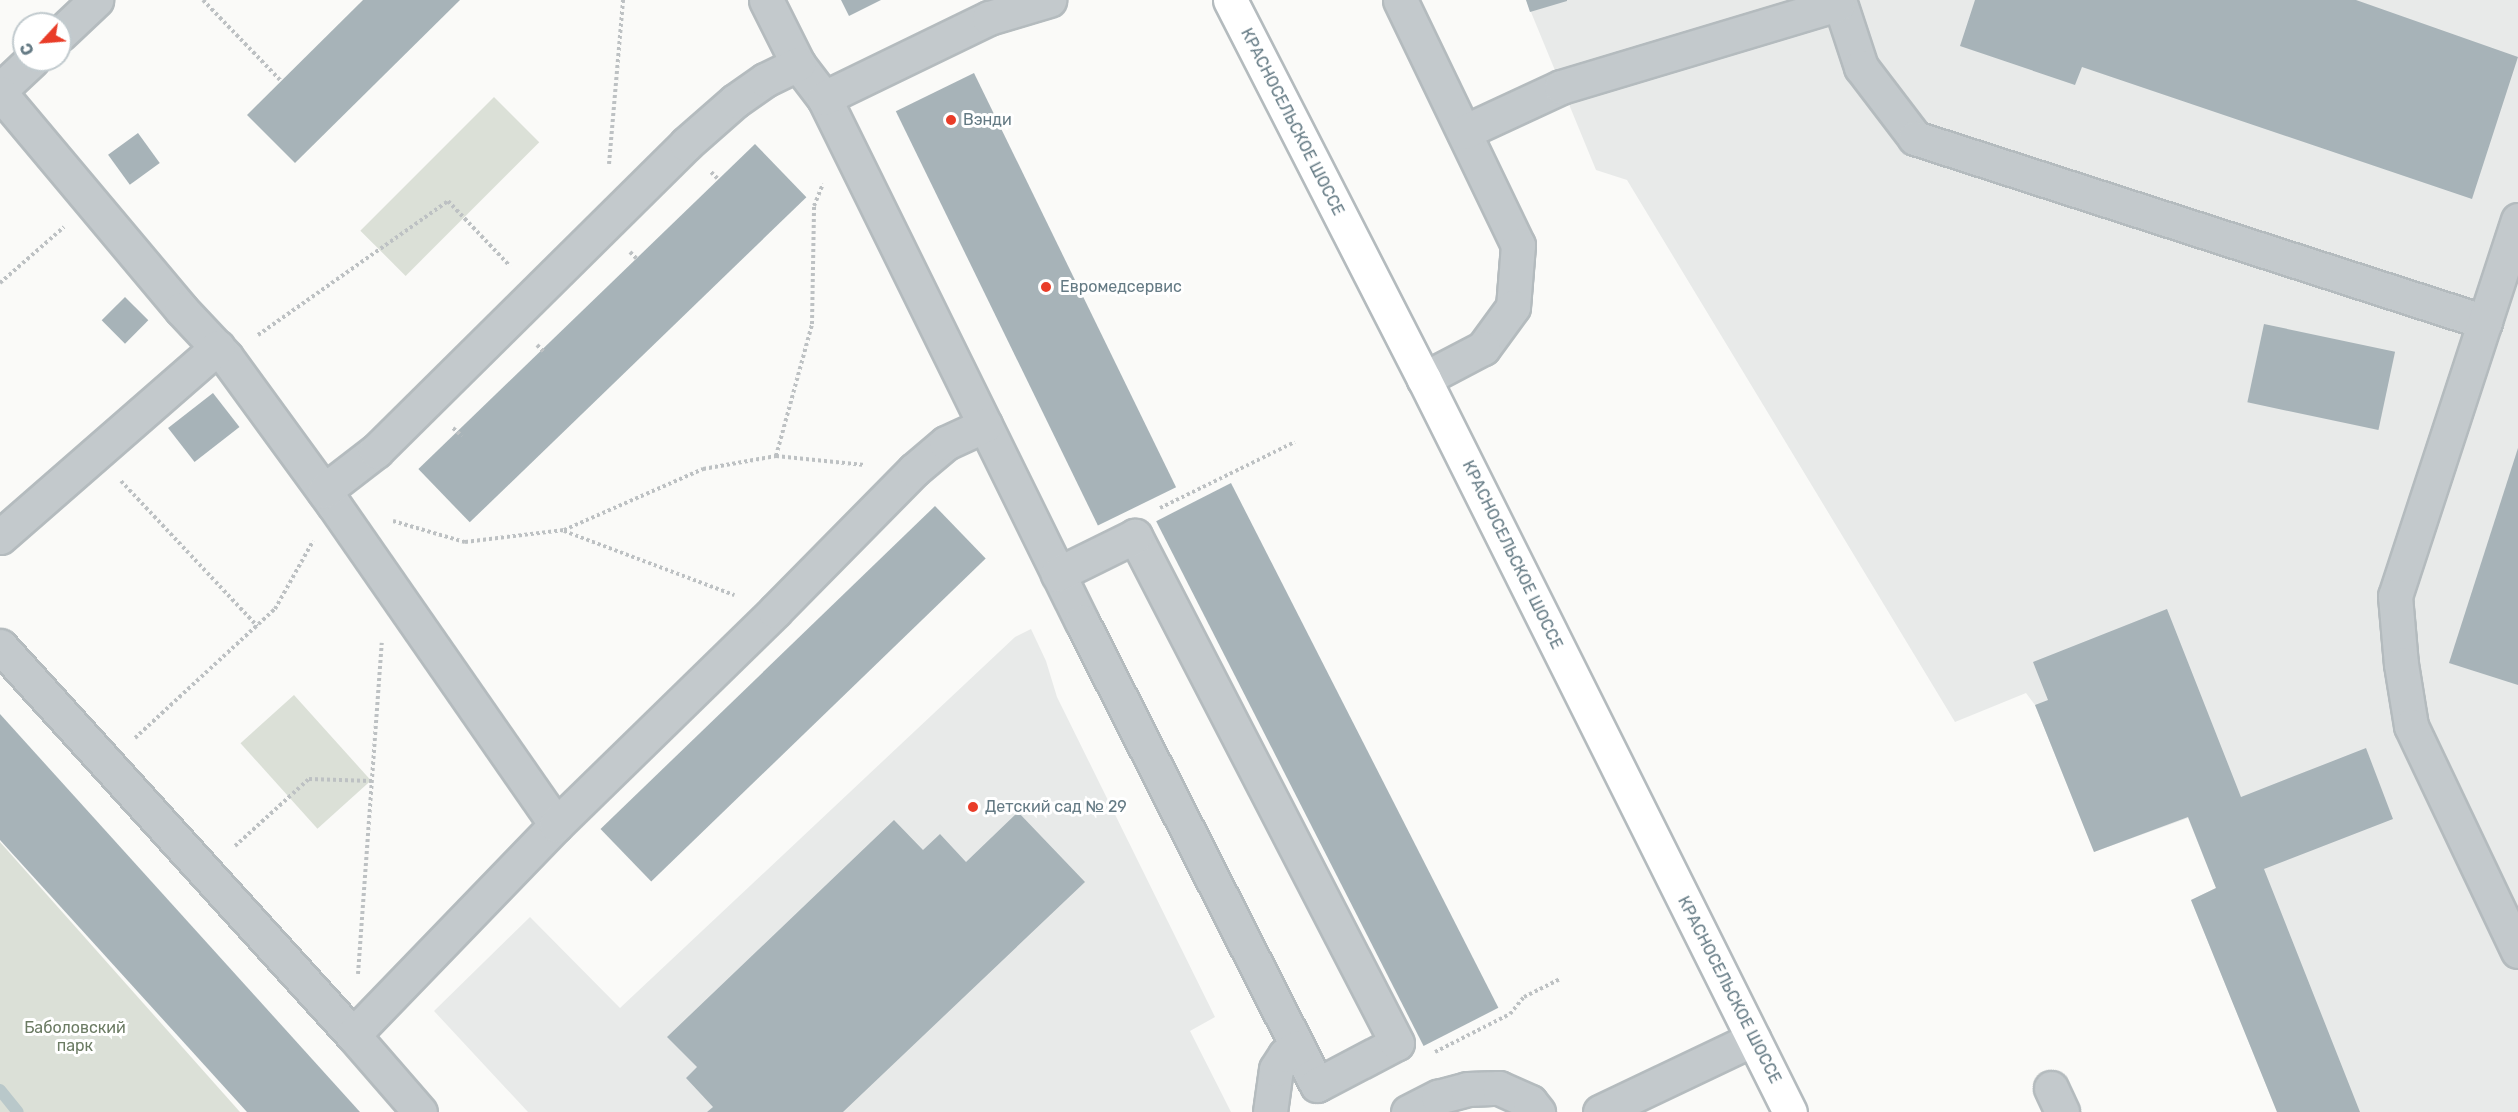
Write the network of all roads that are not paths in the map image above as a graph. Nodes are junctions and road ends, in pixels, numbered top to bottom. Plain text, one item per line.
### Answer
1 (96, 0) edge
2 (766, 0) edge
3 (1049, 0) edge
4 (1230, 0) edge
5 (1400, 0) edge
6 (1838, 2) edge
7 (72, 23) edge
8 (798, 64) junction
9 (20, 72) edge
10 (0, 92) edge
11 (824, 98) junction
12 (1464, 132) junction
13 (2518, 220) edge
14 (2485, 322) junction
15 (218, 347) junction
16 (1424, 379) junction
17 (985, 425) junction
18 (325, 509) junction
19 (0, 537) edge
20 (1058, 574) junction
21 (0, 646) edge
22 (556, 825) junction
23 (2518, 951) edge
24 (353, 1035) junction
25 (1753, 1039) junction
26 (1298, 1047) junction
27 (420, 1112) edge
28 (1270, 1112) edge
29 (1408, 1112) edge
30 (1538, 1112) edge
31 (1600, 1112) edge
32 (1790, 1112) edge

1 - 7 lane
2 - 8 lane
3 - 11 lane
4 - 16 main road, КРАСНОСЕЛЬСКОЕ ШОССЕ
5 - 12 lane
6 - 12 lane
6 - 14 lane
8 - 11 lane
8 - 18 lane
9 - 10 lane
10 - 15 lane
11 - 17 lane
12 - 16 lane
13 - 14 lane
14 - 23 lane
15 - 18 lane
15 - 19 lane
16 - 25 main road, КРАСНОСЕЛЬСКОЕ ШОССЕ
17 - 20 lane
17 - 22 lane
18 - 22 lane
20 - 26 lane
20 - 26 lane
21 - 24 lane
22 - 24 lane
24 - 27 lane
25 - 31 lane
25 - 32 main road, КРАСНОСЕЛЬСКОЕ ШОССЕ
26 - 28 lane
29 - 30 lane

